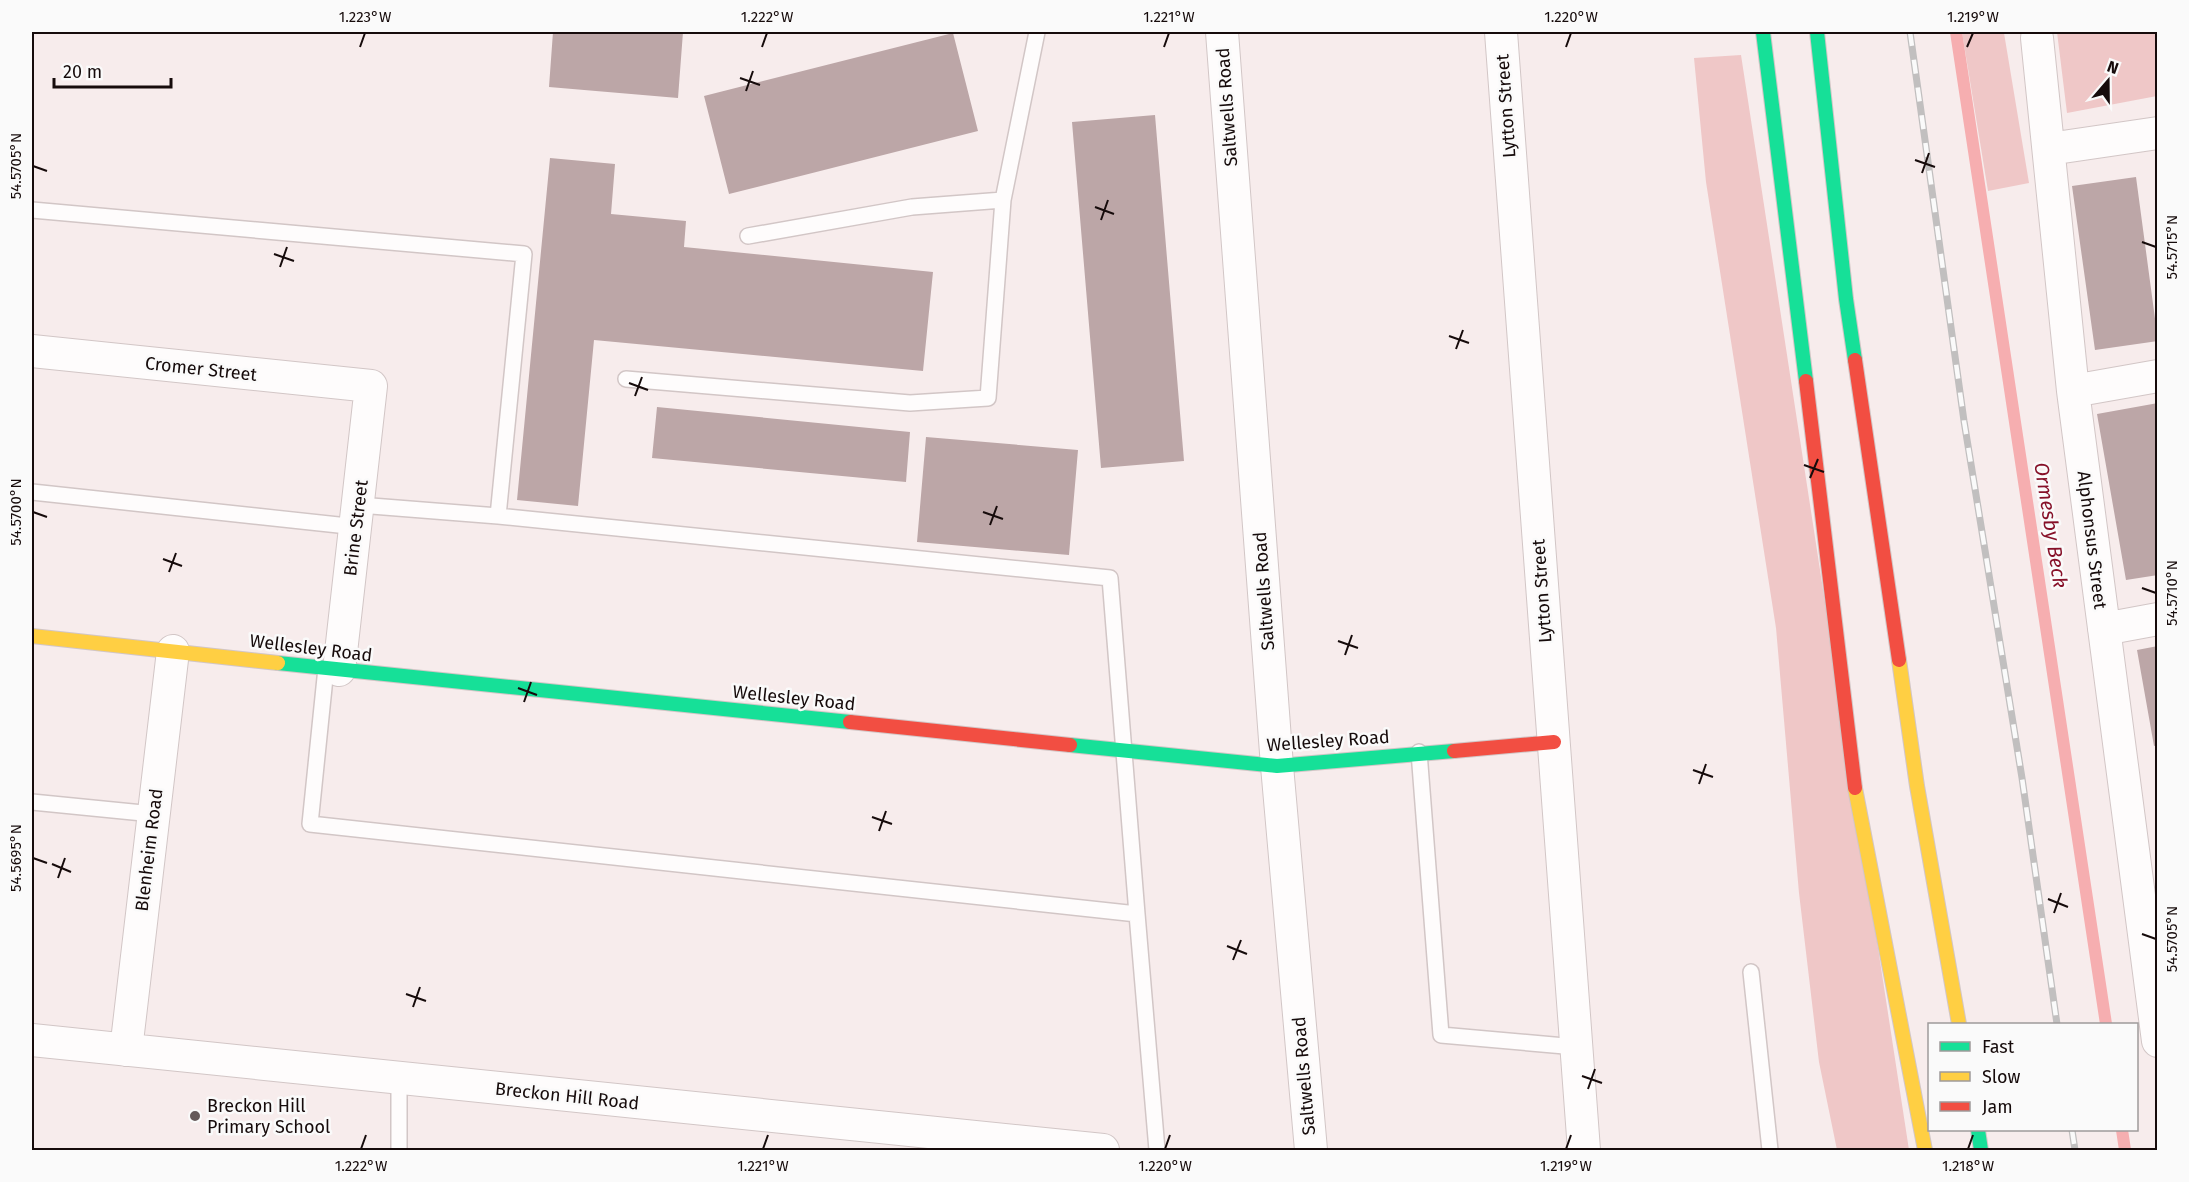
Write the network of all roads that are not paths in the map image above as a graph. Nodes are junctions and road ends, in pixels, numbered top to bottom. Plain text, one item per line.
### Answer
1 (1037, 32) edge
2 (1222, 32) edge
3 (1501, 32) edge
4 (1763, 32) edge
5 (1817, 32) edge
6 (2037, 38) dead end
7 (2157, 133) edge
8 (2049, 149) junction
9 (1003, 200) junction
10 (32, 210) edge
11 (748, 236) dead end
12 (32, 351) edge
13 (2157, 376) edge
14 (626, 379) dead end
15 (371, 386) joint
16 (2073, 391) junction
17 (32, 492) edge
18 (358, 516) junction
19 (498, 516) junction
20 (2157, 619) edge
21 (2104, 629) junction
22 (32, 636) edge
23 (173, 651) junction
24 (332, 669) junction
25 (1554, 742) junction
26 (1122, 749) junction
27 (1419, 752) junction
28 (1277, 766) junction
29 (32, 802) edge
30 (153, 814) junction
31 (2147, 872) edge
32 (1137, 914) junction
33 (1751, 972) dead end
34 (1959, 1023) edge
35 (32, 1040) edge
36 (2157, 1041) edge
37 (1576, 1047) junction
38 (126, 1050) junction
39 (399, 1078) junction
40 (1978, 1131) edge
41 (1008, 1146) edge
42 (399, 1150) edge
43 (1103, 1150) edge
44 (1157, 1150) edge
45 (1311, 1150) edge
46 (1584, 1150) edge
47 (1770, 1150) edge
48 (1924, 1150) edge
49 (1981, 1150) edge

1 - 9 lane
2 - 28 street, Saltwells Road
3 - 25 street, Lytton Street
4 - 48 main road
5 - 34 main road
6 - 8 street, Alphonsus Street
7 - 8 street
8 - 16 street, Alphonsus Street
9 - 11 lane
9 - 14 lane
10 - 19 lane
12 - 15 street, Cromer Street
13 - 16 street
15 - 18 street, Brine Street
16 - 21 street, Alphonsus Street
17 - 18 lane
18 - 19 lane
18 - 24 street, Brine Street
19 - 26 lane
20 - 21 street
21 - 31 street, Alphonsus Street
22 - 23 main road, Wellesley Road
23 - 24 main road, Wellesley Road
23 - 30 street, Blenheim Road
24 - 26 main road, Wellesley Road
24 - 32 lane
25 - 27 main road, Wellesley Road
25 - 37 street, Lytton Street
26 - 28 main road, Wellesley Road
26 - 32 lane
27 - 28 main road, Wellesley Road
27 - 37 lane
28 - 45 street, Saltwells Road
29 - 30 lane
30 - 38 street, Blenheim Road
31 - 36 street, Alphonsus Street
32 - 44 lane
33 - 47 lane
35 - 38 street, Breckon Hill Road
37 - 46 street, Lytton Street
38 - 39 street, Breckon Hill Road
39 - 41 street, Breckon Hill Road
39 - 42 lane
40 - 49 main road
41 - 43 street, Breckon Hill Road

